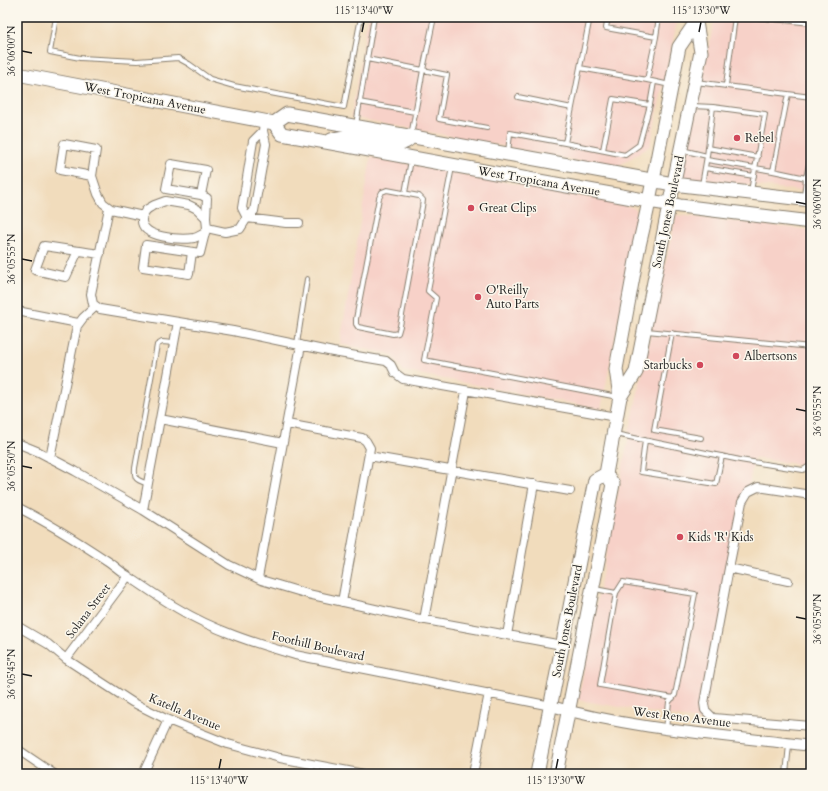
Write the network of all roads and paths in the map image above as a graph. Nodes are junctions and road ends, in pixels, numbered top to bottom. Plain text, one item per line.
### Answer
1 (56, 17) edge
2 (360, 17) edge
3 (374, 17) edge
4 (434, 17) edge
5 (590, 17) edge
6 (608, 17) edge
7 (659, 17) edge
8 (670, 17) edge
9 (735, 17) edge
10 (754, 17) edge
11 (697, 20) edge
12 (811, 23) edge
13 (656, 37) junction
14 (367, 59) junction
15 (580, 68) junction
16 (424, 70) junction
17 (17, 74) edge
18 (647, 80) junction
19 (654, 82) junction
20 (695, 82) junction
21 (672, 85) junction
22 (726, 86) junction
23 (788, 94) junction
24 (518, 97) dead end
25 (811, 97) edge
26 (359, 102) junction
27 (650, 105) junction
28 (690, 106) junction
29 (713, 107) junction
30 (572, 108) junction
31 (415, 112) junction
32 (267, 125) junction
33 (355, 126) junction
34 (486, 128) dead end
35 (411, 137) junction
36 (325, 142) junction
37 (565, 143) junction
38 (708, 148) junction
39 (603, 150) junction
40 (681, 150) junction
41 (508, 154) junction
42 (811, 155) edge
43 (411, 157) junction
44 (758, 157) junction
45 (707, 158) junction
46 (452, 165) junction
47 (705, 168) junction
48 (756, 168) junction
49 (773, 171) junction
50 (92, 176) junction
51 (754, 176) junction
52 (806, 178) junction
53 (653, 181) junction
54 (673, 184) junction
55 (702, 187) junction
56 (405, 193) junction
57 (751, 193) junction
58 (201, 195) junction
59 (807, 200) edge
60 (649, 201) junction
61 (669, 204) junction
62 (109, 208) junction
63 (143, 216) junction
64 (206, 218) junction
65 (247, 218) junction
66 (811, 222) edge
67 (299, 223) dead end
68 (206, 230) junction
69 (78, 251) junction
70 (192, 252) junction
71 (100, 254) junction
72 (307, 279) dead end
73 (96, 306) junction
74 (17, 311) edge
75 (178, 322) junction
76 (78, 324) junction
77 (644, 330) junction
78 (672, 333) junction
79 (174, 343) junction
80 (299, 345) junction
81 (811, 347) edge
82 (466, 390) junction
83 (620, 397) junction
84 (616, 417) junction
85 (160, 419) junction
86 (287, 424) junction
87 (613, 434) junction
88 (701, 438) dead end
89 (645, 440) junction
90 (283, 442) junction
91 (17, 443) edge
92 (369, 456) junction
93 (722, 456) junction
94 (50, 458) junction
95 (811, 465) edge
96 (451, 470) junction
97 (606, 474) junction
98 (148, 484) junction
99 (534, 484) junction
100 (570, 491) dead end
101 (811, 495) edge
102 (17, 507) edge
103 (143, 510) junction
104 (729, 568) junction
105 (128, 576) junction
106 (258, 578) junction
107 (788, 581) dead end
108 (593, 588) junction
109 (616, 593) junction
110 (342, 602) junction
111 (424, 620) junction
112 (17, 626) edge
113 (506, 635) junction
114 (562, 645) junction
115 (66, 659) junction
116 (488, 693) junction
117 (673, 698) junction
118 (551, 706) junction
119 (569, 711) junction
120 (168, 720) junction
121 (811, 726) edge
122 (666, 729) junction
123 (789, 743) junction
124 (810, 743) edge
125 (17, 749) edge
126 (54, 774) edge
127 (143, 774) edge
128 (364, 774) edge
129 (473, 774) edge
130 (537, 774) edge
131 (556, 774) edge
132 (786, 774) edge

1 - 2 lane
3 - 14 lane
4 - 16 lane
5 - 15 lane
6 - 13 lane
7 - 13 lane
8 - 11 lane
9 - 22 lane
10 - 12 lane
11 - 20 main road, South Jones Boulevard
11 - 21 main road, South Jones Boulevard
13 - 18 lane
14 - 16 lane
14 - 26 lane
15 - 18 lane
15 - 30 lane
16 - 31 lane
16 - 34 lane
17 - 32 main road, West Tropicana Avenue
18 - 19 lane
19 - 21 lane
19 - 27 lane
20 - 22 lane
20 - 28 main road, South Jones Boulevard
21 - 53 main road, South Jones Boulevard
22 - 23 lane
23 - 25 lane
23 - 49 lane
24 - 30 lane
26 - 31 lane
26 - 33 lane
27 - 39 lane
27 - 39 lane
28 - 29 lane
28 - 40 main road, South Jones Boulevard
29 - 38 lane
29 - 44 lane
30 - 37 lane
31 - 35 lane
32 - 33 main road, West Tropicana Avenue
32 - 36 main road, West Tropicana Avenue
32 - 65 street
32 - 65 street
33 - 35 main road, West Tropicana Avenue
35 - 36 main road
35 - 41 main road, West Tropicana Avenue
36 - 43 main road, West Tropicana Avenue
37 - 39 lane
37 - 41 lane
38 - 44 lane
38 - 45 lane
40 - 45 lane
40 - 54 main road, South Jones Boulevard
41 - 53 main road, West Tropicana Avenue
42 - 52 lane
43 - 46 main road, West Tropicana Avenue
43 - 56 lane
44 - 48 lane
45 - 47 lane
45 - 48 lane
46 - 60 main road, West Tropicana Avenue
46 - 83 lane
47 - 51 lane
47 - 55 lane
48 - 49 lane
48 - 51 lane
49 - 52 lane
50 - 50 street
50 - 62 street
51 - 57 lane
52 - 59 lane
53 - 54 main road, West Tropicana Avenue
53 - 60 main road, South Jones Boulevard
54 - 55 main road, West Tropicana Avenue
54 - 61 main road, South Jones Boulevard
55 - 57 main road, West Tropicana Avenue
56 - 56 lane
57 - 59 main road, West Tropicana Avenue
58 - 58 street
58 - 64 street
60 - 61 main road, West Tropicana Avenue
60 - 83 main road, South Jones Boulevard
61 - 66 main road, West Tropicana Avenue
61 - 77 main road, South Jones Boulevard
62 - 63 street
62 - 71 street
63 - 64 street
63 - 68 street
64 - 68 street
65 - 67 street
65 - 68 street
68 - 70 street
69 - 69 street
69 - 71 street
70 - 70 street
71 - 73 street
72 - 80 lane
73 - 75 street
73 - 76 street
74 - 76 street
75 - 79 street
75 - 80 street
76 - 94 street
77 - 78 lane
77 - 83 main road, South Jones Boulevard
78 - 81 lane
78 - 88 lane
79 - 85 street
79 - 98 lane
80 - 82 street
80 - 86 street
82 - 84 street
82 - 96 street
83 - 84 main road, South Jones Boulevard
84 - 87 main road, South Jones Boulevard
85 - 90 street
85 - 98 street
86 - 90 street
86 - 92 street
87 - 89 lane
87 - 97 main road, South Jones Boulevard
89 - 93 lane
89 - 93 lane
90 - 106 street
91 - 94 street
92 - 96 street
92 - 110 street
93 - 95 lane
94 - 103 street
96 - 99 street
96 - 111 street
97 - 108 main road, South Jones Boulevard
97 - 114 main road, South Jones Boulevard
98 - 103 street
99 - 100 street
99 - 113 street
101 - 104 street
102 - 105 street, Foothill Boulevard
103 - 106 street
104 - 107 street
104 - 121 street
105 - 115 street, Solana Street
105 - 116 street, Foothill Boulevard
106 - 110 street
108 - 109 lane
108 - 119 main road, South Jones Boulevard
109 - 117 lane
109 - 117 lane
110 - 111 street
111 - 113 street
112 - 115 street, Katella Avenue
113 - 114 street
114 - 118 main road, South Jones Boulevard
115 - 120 street, Katella Avenue
116 - 118 street, Foothill Boulevard
116 - 129 street
117 - 122 lane
118 - 119 street, West Reno Avenue
118 - 130 main road, South Jones Boulevard
119 - 122 street, West Reno Avenue
119 - 131 main road, South Jones Boulevard
120 - 127 street
120 - 128 street, Katella Avenue
122 - 123 street, West Reno Avenue
123 - 124 street, West Reno Avenue
123 - 132 lane
125 - 126 street

